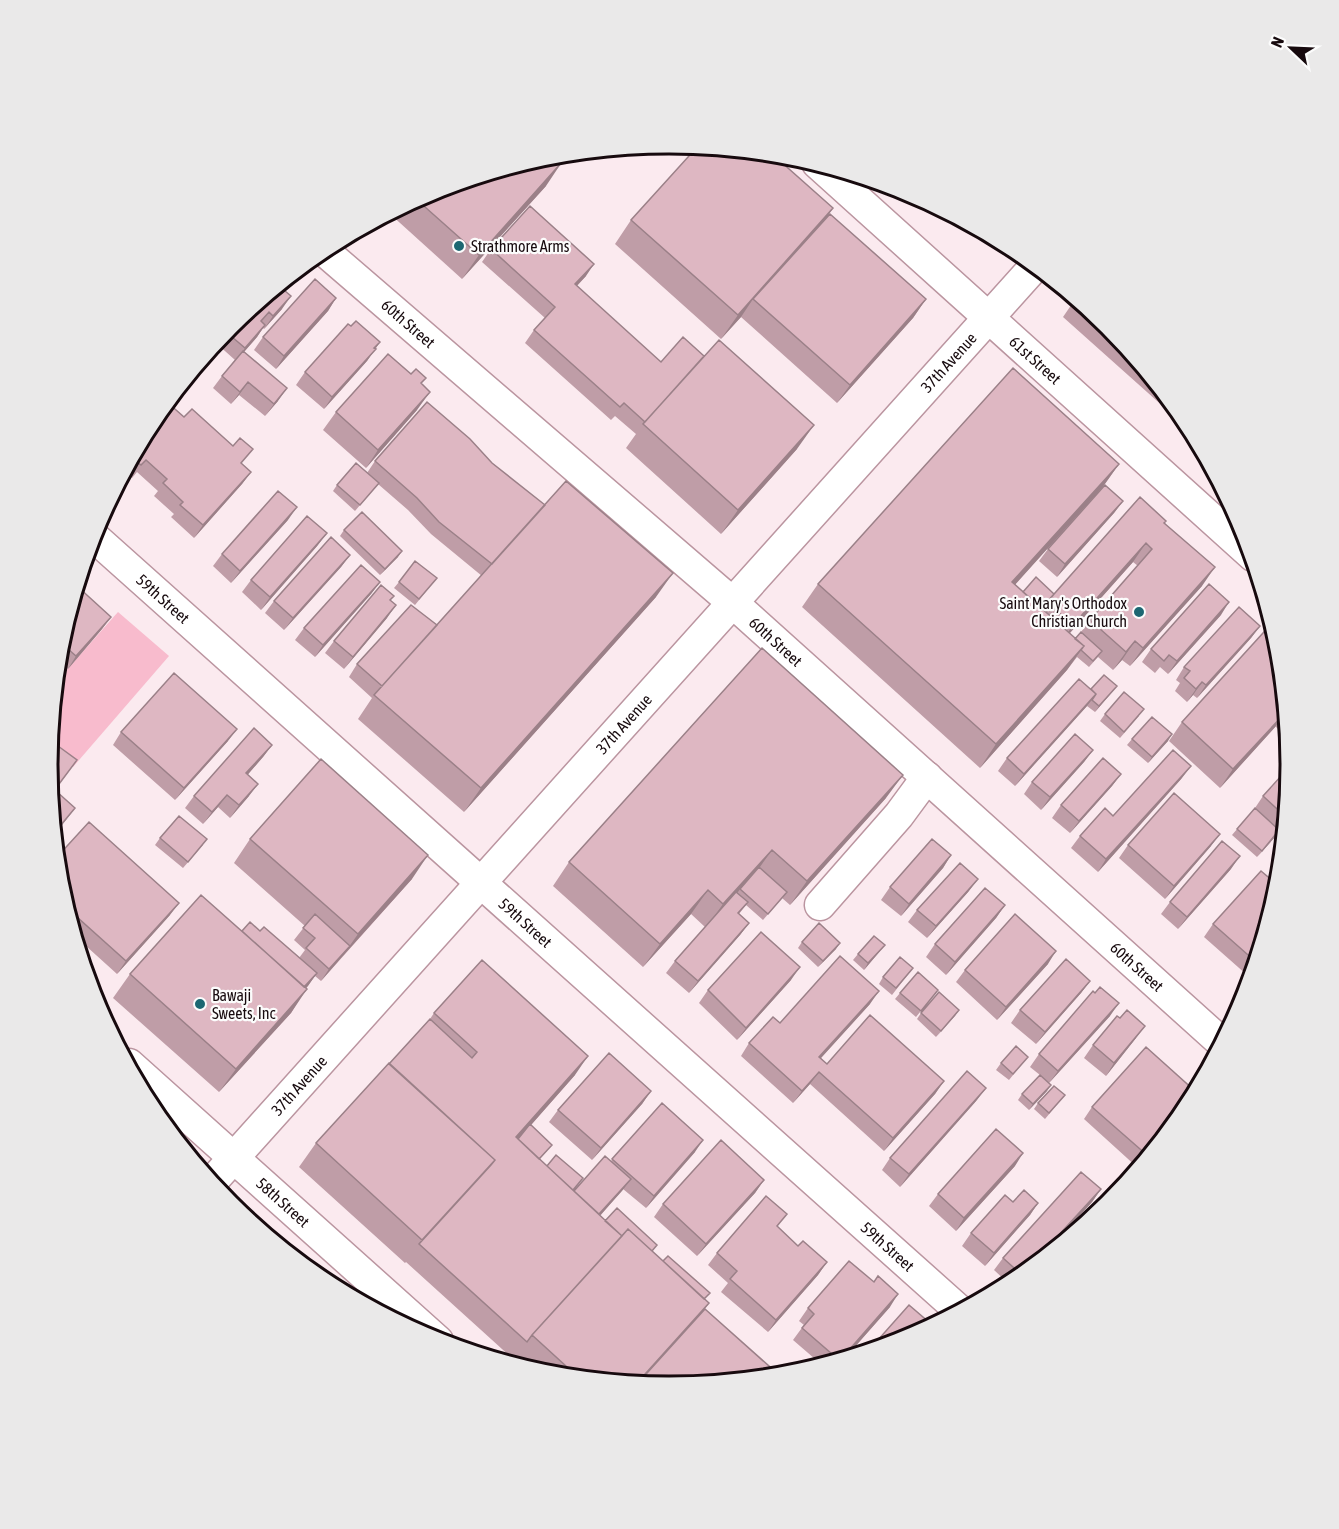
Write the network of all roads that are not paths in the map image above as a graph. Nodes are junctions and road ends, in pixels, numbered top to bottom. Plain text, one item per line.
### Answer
1 (830, 175) edge
2 (330, 256) edge
3 (1030, 272) edge
4 (988, 318) junction
5 (101, 543) edge
6 (1239, 543) edge
7 (733, 603) junction
8 (927, 777) junction
9 (480, 883) junction
10 (820, 905) dead end
11 (1216, 1037) edge
12 (145, 1079) edge
13 (234, 1158) junction
14 (218, 1176) edge
15 (953, 1305) edge
16 (413, 1318) edge

1 - 4 street, 61st Street
2 - 7 street, 60th Street
3 - 4 street, 37th Avenue
4 - 6 street, 61st Street
4 - 7 street, 37th Avenue
5 - 9 street, 59th Street
7 - 8 street, 60th Street
7 - 9 street, 37th Avenue
8 - 10 street
8 - 11 street, 60th Street
9 - 13 street, 37th Avenue
9 - 15 street, 59th Street
12 - 13 street, 58th Street
13 - 14 street, 37th Avenue
13 - 16 street, 58th Street

